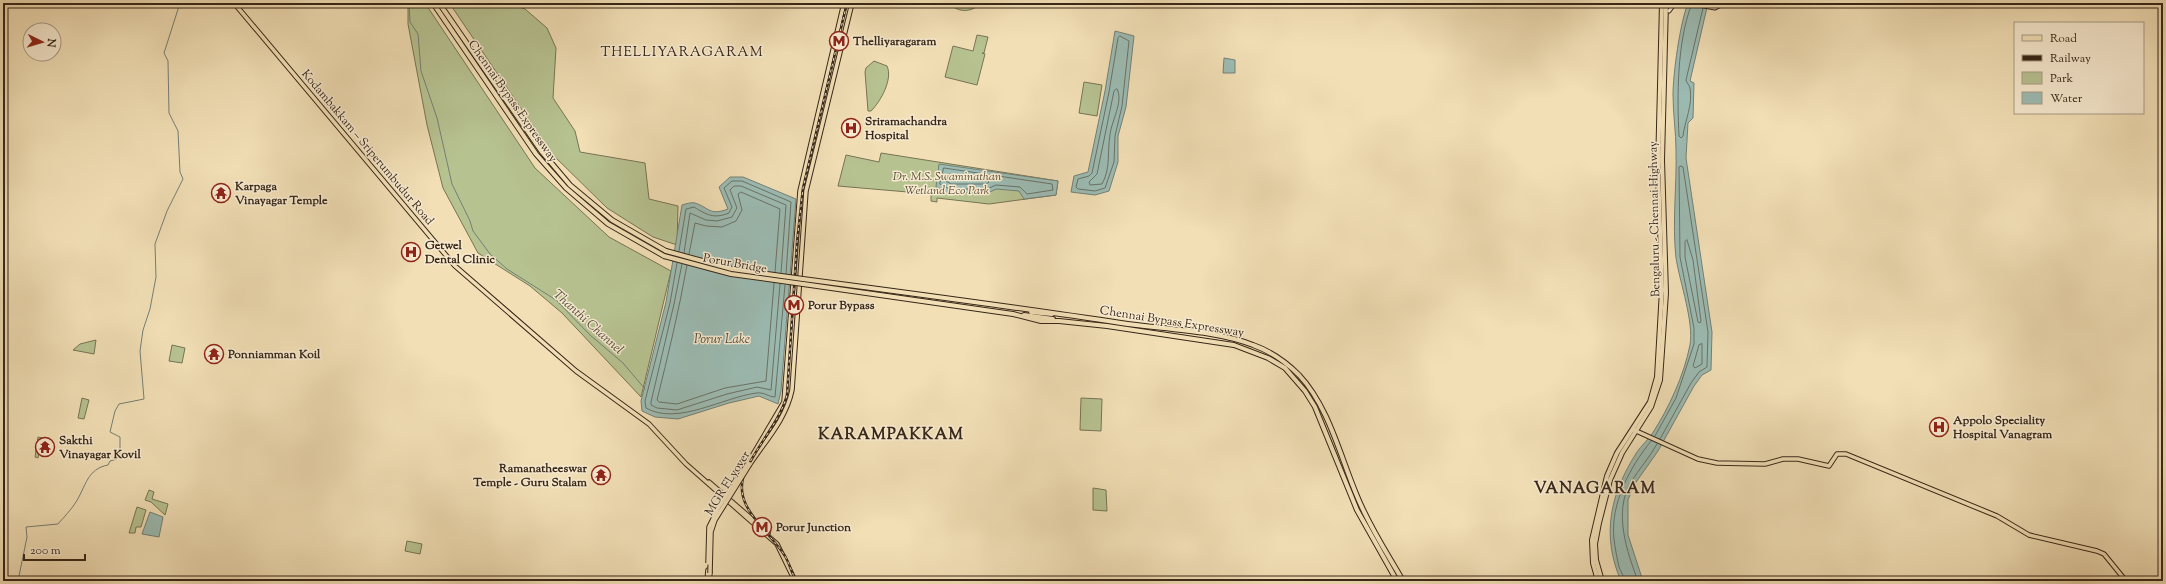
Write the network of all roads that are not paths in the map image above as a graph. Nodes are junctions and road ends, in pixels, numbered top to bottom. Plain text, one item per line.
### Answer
1 (235, 3) edge
2 (433, 3) edge
3 (439, 3) edge
4 (844, 3) edge
5 (852, 3) edge
6 (1662, 3) edge
7 (1666, 3) edge
8 (1675, 3) edge
9 (1688, 3) edge
10 (1725, 3) edge
11 (1756, 3) edge
12 (1766, 3) edge
13 (1669, 11) dead end
14 (1659, 115) junction
15 (1656, 123) dead end
16 (1656, 132) dead end
17 (1659, 138) junction
18 (1662, 160) junction
19 (1666, 167) dead end
20 (1666, 183) dead end
21 (1663, 192) junction
22 (666, 251) joint
23 (664, 256) joint
24 (803, 281) junction
25 (1015, 308) junction
26 (1060, 313) junction
27 (1014, 314) junction
28 (1059, 321) junction
29 (1635, 429) junction
30 (769, 431) junction
31 (733, 482) dead end
32 (739, 486) dead end
33 (709, 580) edge
34 (796, 581) edge
35 (1397, 581) edge
36 (1403, 581) edge
37 (1598, 581) edge
38 (1602, 581) edge
39 (2126, 581) edge

1 - 34 main road, Kodambakkam – Sriperumbudur Road
2 - 23 highway, Chennai Bypass Expressway
3 - 22 highway, Chennai Bypass Expressway
4 - 30 main road
5 - 30 main road, MGR FLyover
6 - 14 highway, Bengaluru - Chennai Highway
7 - 18 highway, Bengaluru - Chennai Highway
8 - 13 main road
9 - 10 main road
11 - 12 main road
14 - 15 highway
14 - 17 highway, Bengaluru - Chennai Highway
16 - 17 highway
17 - 29 highway, Bengaluru - Chennai Highway
18 - 19 highway
18 - 21 highway, Bengaluru - Chennai Highway
20 - 21 highway
21 - 29 highway, Bengaluru - Chennai Highway
22 - 24 highway, Porur Bridge, bridge
23 - 24 highway, Porur Bridge, bridge
24 - 25 highway
24 - 27 highway
25 - 26 highway, Chennai Bypass Expressway
25 - 27 highway
26 - 28 highway
26 - 36 highway, Chennai Bypass Expressway
27 - 28 highway, Chennai Bypass Expressway
28 - 35 highway, Chennai Bypass Expressway
29 - 37 highway
29 - 38 highway
29 - 39 main road
30 - 33 main road, MGR FLyover, bridge
31 - 32 main road

